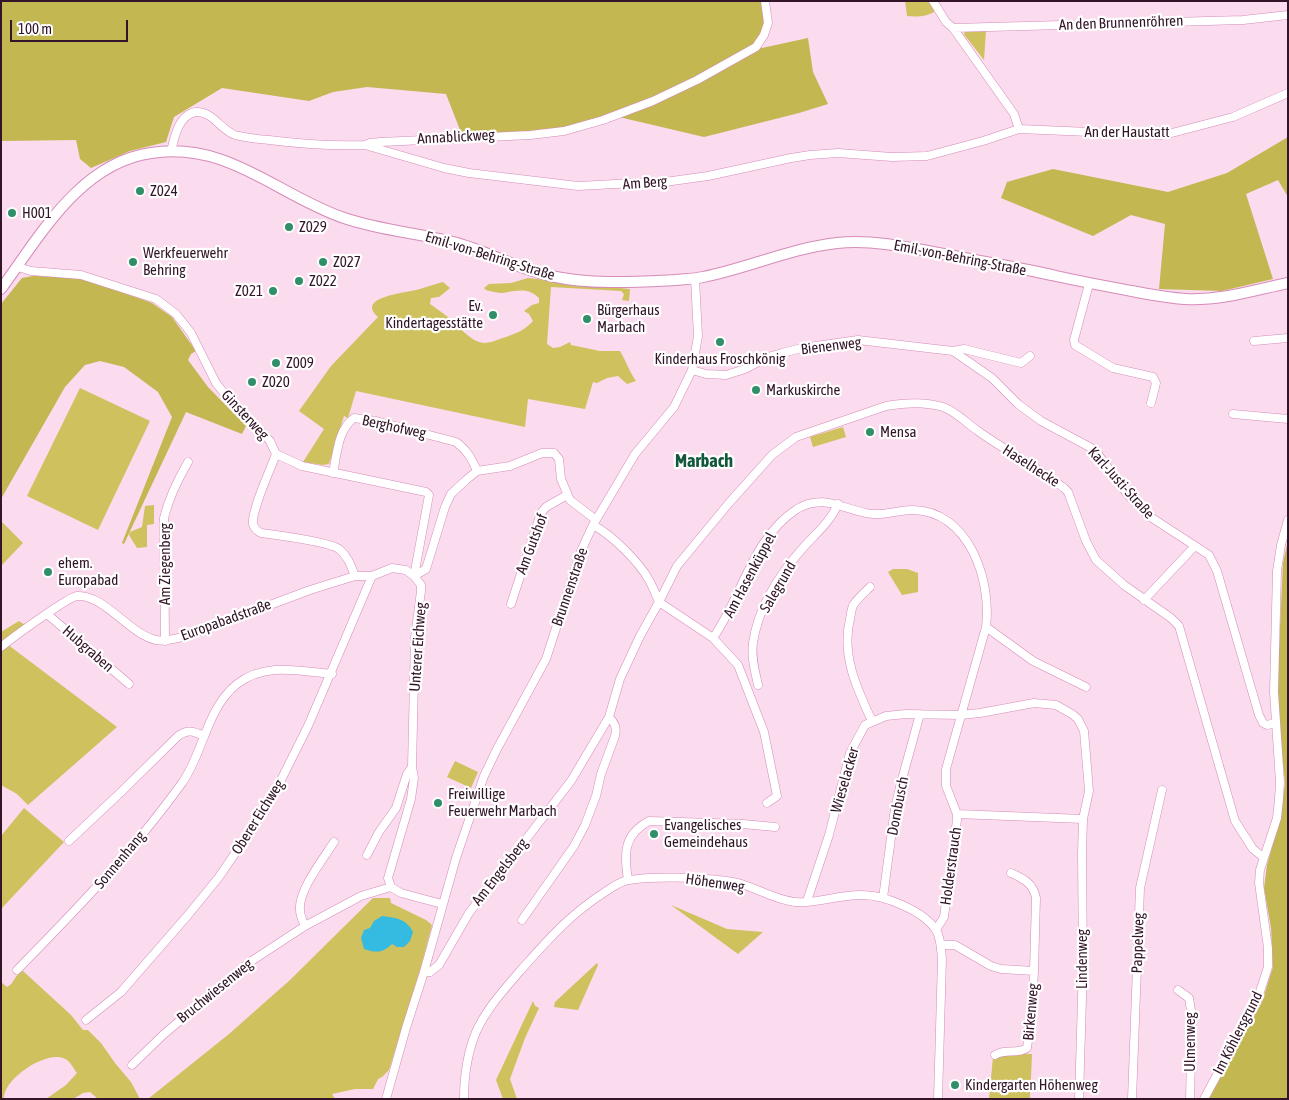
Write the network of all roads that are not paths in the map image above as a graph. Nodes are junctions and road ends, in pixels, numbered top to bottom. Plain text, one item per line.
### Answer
1 (765, 1) edge
2 (933, 1) edge
3 (1288, 15) edge
4 (954, 28) junction
5 (1288, 93) edge
6 (1019, 130) junction
7 (365, 146) junction
8 (172, 152) junction
9 (927, 156) joint
10 (18, 267) junction
11 (695, 278) junction
12 (1089, 284) junction
13 (1285, 284) edge
14 (1, 289) edge
15 (1288, 338) edge
16 (1254, 341) dead end
17 (954, 351) junction
18 (1030, 356) dead end
19 (692, 370) junction
20 (1151, 402) dead end
21 (1232, 414) dead end
22 (1288, 419) edge
23 (276, 454) junction
24 (188, 462) dead end
25 (477, 471) junction
26 (333, 473) junction
27 (567, 495) junction
28 (838, 504) junction
29 (1288, 520) edge
30 (595, 522) junction
31 (1194, 547) junction
32 (355, 576) junction
33 (372, 576) junction
34 (414, 576) junction
35 (870, 587) dead end
36 (1144, 600) junction
37 (659, 602) junction
38 (511, 604) dead end
39 (48, 614) junction
40 (986, 626) junction
41 (713, 638) junction
42 (166, 641) junction
43 (1, 647) edge
44 (332, 674) junction
45 (129, 684) dead end
46 (758, 685) dead end
47 (1086, 687) dead end
48 (920, 714) junction
49 (961, 715) junction
50 (609, 717) junction
51 (872, 720) junction
52 (1275, 723) junction
53 (204, 736) junction
54 (412, 767) junction
55 (1162, 790) dead end
56 (767, 803) dead end
57 (957, 814) junction
58 (1083, 819) junction
59 (775, 827) dead end
60 (69, 840) dead end
61 (334, 842) dead end
62 (367, 855) dead end
63 (1263, 857) junction
64 (1011, 873) dead end
65 (628, 880) junction
66 (391, 887) junction
67 (883, 898) junction
68 (807, 902) junction
69 (442, 904) junction
70 (522, 920) dead end
71 (305, 926) junction
72 (936, 930) junction
73 (941, 945) junction
74 (17, 970) dead end
75 (1034, 971) junction
76 (424, 972) junction
77 (1178, 990) dead end
78 (86, 1020) dead end
79 (995, 1055) dead end
80 (132, 1065) dead end
81 (386, 1099) edge
82 (464, 1099) edge
83 (938, 1099) edge
84 (1079, 1099) edge
85 (1132, 1099) edge
86 (1190, 1099) edge
87 (1204, 1099) edge

1 - 7 street, Annablickweg
2 - 4 street
3 - 4 street, An den Brunnenröhren
4 - 6 street
5 - 6 street, An der Haustatt
6 - 9 street, An der Haustatt
7 - 8 street, Annablickweg
7 - 9 street, Am Berg
8 - 10 main road, Emil-von-Behring-Straße
8 - 11 main road, Emil-von-Behring-Straße
10 - 14 main road, Emil-von-Behring-Straße
10 - 23 street, Ginsterweg
11 - 12 main road, Emil-von-Behring-Straße
11 - 19 street, Brunnenstraße
12 - 13 main road, Emil-von-Behring-Straße
12 - 20 street
15 - 16 street
17 - 18 street, Bienenweg
17 - 19 street, Bienenweg
17 - 31 street, Karl-Justi-Straße
19 - 30 street, Brunnenstraße
21 - 22 street
23 - 26 street, Ginsterweg
23 - 32 street
24 - 42 street, Am Ziegenberg
25 - 26 street, Berghofweg
25 - 27 street
25 - 34 street
26 - 34 street, Ginsterweg
27 - 30 street
27 - 38 street, Am Gutshof
28 - 40 street, Am Hasenküppel
28 - 41 street, Am Hasenküppel
28 - 46 street, Salegrund
29 - 52 street, Im Köhlersgrund
30 - 37 street
30 - 69 street, Brunnenstraße
31 - 36 street
31 - 52 street, Karl-Justi-Straße
32 - 33 street, Europabadstraße
32 - 42 street, Europabadstraße
33 - 34 street
33 - 44 street, Oberer Eichweg
34 - 54 street, Unterer Eichweg
35 - 51 street
36 - 37 street, Haselhecke
36 - 63 street, Haselhecke
37 - 41 street
37 - 50 street, Am Engelsberg
39 - 42 street, Europabadstraße
39 - 43 street, Europabadstraße
39 - 45 street, Hubgraben
40 - 47 street
40 - 49 street, Am Hasenküppel
41 - 56 street
44 - 53 street, Sonnenhang
44 - 78 street, Oberer Eichweg
48 - 49 street
48 - 51 street
48 - 67 street, Dornbusch
49 - 57 street, Holderstrauch
49 - 58 street
50 - 70 street, Am Engelsberg
50 - 76 street, Am Engelsberg
51 - 68 street, Wieselacker
52 - 63 street, Im Köhlersgrund
53 - 60 street
53 - 74 street, Sonnenhang
54 - 62 street, Unterer Eichweg
54 - 66 street, Unterer Eichweg
55 - 85 street, Pappelweg
57 - 58 street
57 - 72 street, Holderstrauch
58 - 84 street, Lindenweg
59 - 65 street
61 - 71 street
63 - 87 street, Im Köhlersgrund
64 - 75 street, Birkenweg
65 - 68 street, Höhenweg
65 - 82 street, Höhenweg
66 - 69 street
66 - 71 street, Bruchwiesenweg
67 - 68 street, Höhenweg
67 - 72 street, Höhenweg
69 - 76 street
71 - 80 street, Bruchwiesenweg
72 - 73 street, Höhenweg
73 - 75 street, Birkenweg
73 - 83 street, Höhenweg
75 - 79 street, Birkenweg
76 - 81 street
77 - 86 street, Ulmenweg

